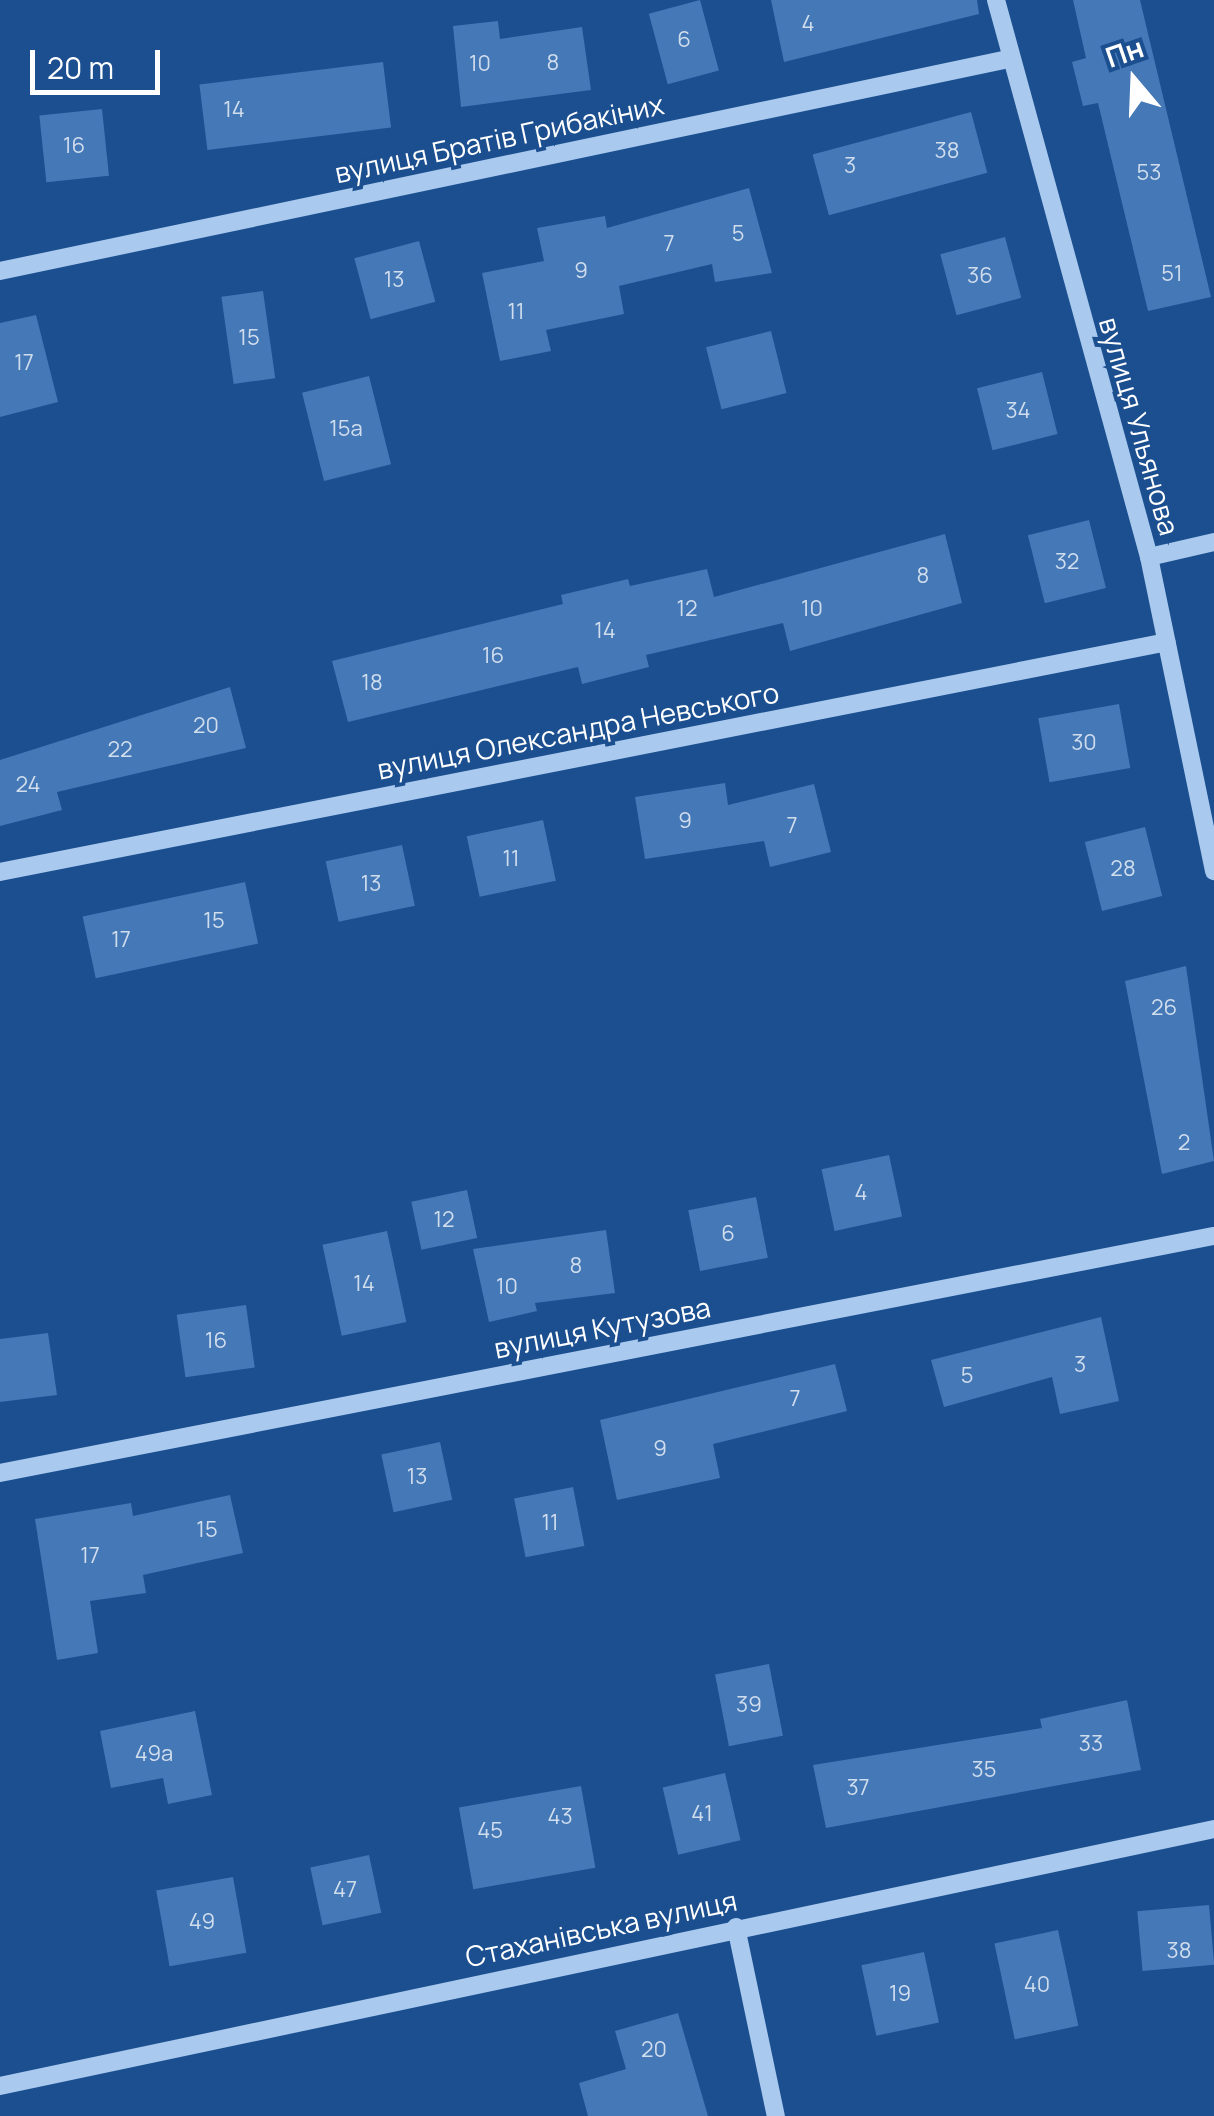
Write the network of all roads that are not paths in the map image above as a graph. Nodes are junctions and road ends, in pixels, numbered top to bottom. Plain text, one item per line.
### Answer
1 (996, 0) edge
2 (1009, 59) junction
3 (0, 271) edge
4 (1214, 542) edge
5 (1148, 556) junction
6 (1167, 642) junction
7 (1214, 871) edge
8 (0, 872) edge
9 (1214, 1236) edge
10 (0, 1473) edge
11 (1214, 1830) edge
12 (736, 1928) junction
13 (0, 2086) edge
14 (776, 2116) edge

1 - 2 street, вулиця Ульянова
2 - 3 street, вулиця Братів Грибакіних
2 - 5 street, вулиця Ульянова
4 - 5 street
5 - 6 street, вулиця Ульянова
6 - 7 street, вулиця Ульянова
6 - 8 street, вулиця Олександра Невського
9 - 10 street, вулиця Кутузова
11 - 12 street, Стаханівська вулиця
12 - 13 street, Стаханівська вулиця
12 - 14 street

